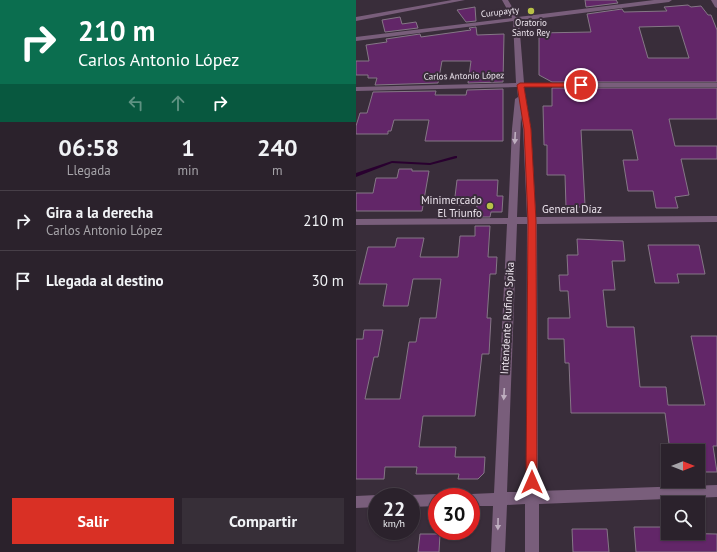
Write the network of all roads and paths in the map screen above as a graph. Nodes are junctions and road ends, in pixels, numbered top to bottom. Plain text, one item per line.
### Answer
1 (462, 0) edge
2 (505, 0) edge
3 (669, 0) edge
4 (714, 0) edge
5 (717, 6) edge
6 (356, 18) edge
7 (516, 19) junction
8 (356, 40) edge
9 (520, 85) junction
10 (717, 85) edge
11 (356, 89) edge
12 (717, 219) edge
13 (512, 221) junction
14 (532, 221) junction
15 (356, 222) edge
16 (717, 492) edge
17 (532, 498) junction
18 (499, 499) junction
19 (480, 500) edge
20 (368, 501) edge
21 (356, 502) edge
22 (498, 552) edge
23 (532, 552) edge

1 - 6 street
2 - 7 street, Intendente Rufino Spika
3 - 7 street, Curupayty
4 - 5 street
7 - 8 street, Curupayty
7 - 9 street, Intendente Rufino Spika
9 - 10 street, Carlos Antonio López
9 - 11 street, Carlos Antonio López
9 -> 13 street, Intendente Rufino Spika
9 - 14 street, Intendente Rufino Spika
12 - 14 street, General Díaz
13 - 14 street, General Díaz
13 - 15 street, General Díaz
13 -> 18 street, Intendente Rufino Spika
14 - 17 street, Intendente Rufino Spika
16 - 17 street
17 - 18 street
17 - 23 street, Intendente Rufino Spika
18 - 19 street
18 -> 22 street, Intendente Rufino Spika
20 - 21 street

